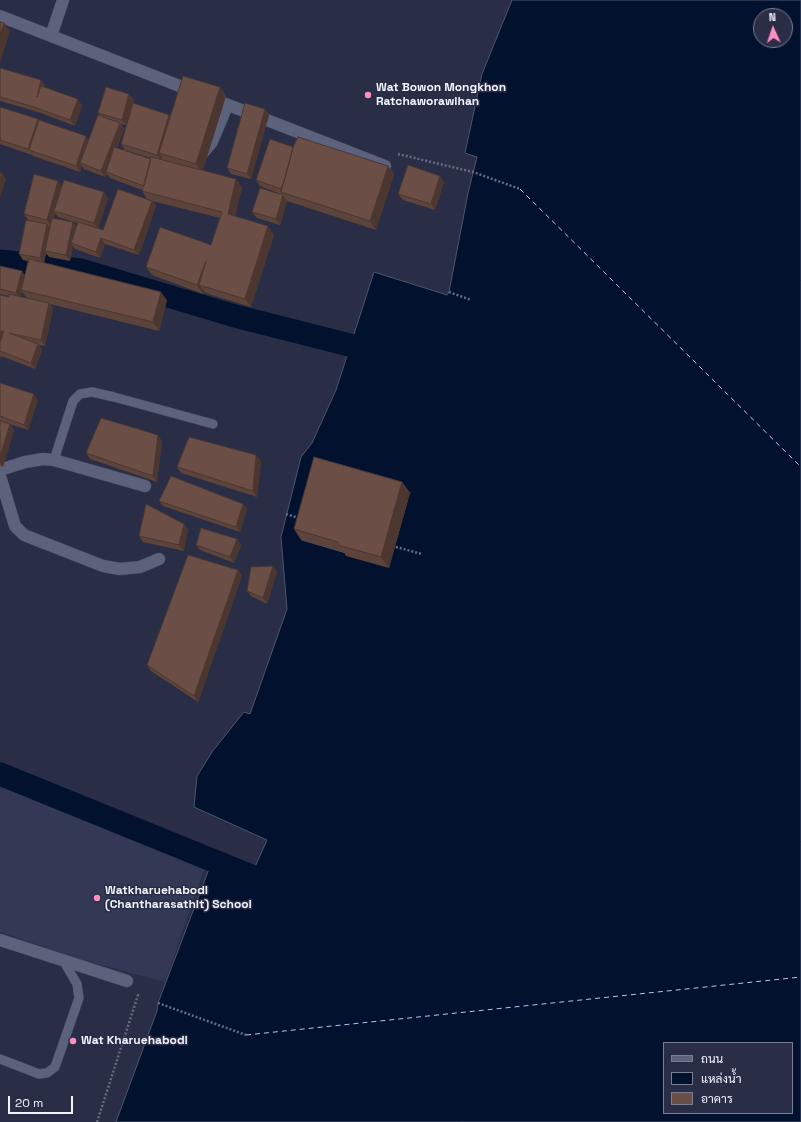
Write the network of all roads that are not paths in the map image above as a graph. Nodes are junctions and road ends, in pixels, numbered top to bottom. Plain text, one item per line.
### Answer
1 (63, 0) edge
2 (0, 16) edge
3 (51, 36) junction
4 (229, 105) junction
5 (196, 159) edge
6 (385, 166) edge
7 (213, 424) dead end
8 (54, 460) junction
9 (0, 470) edge
10 (0, 476) edge
11 (145, 486) dead end
12 (159, 559) dead end
13 (0, 940) edge
14 (62, 960) junction
15 (127, 981) road end
16 (0, 1060) edge

1 - 3 street
2 - 3 street
3 - 4 street
4 - 5 lane
4 - 6 street
7 - 8 lane
8 - 9 street
8 - 11 street
10 - 12 street
13 - 14 street
14 - 15 street
14 - 16 lane

